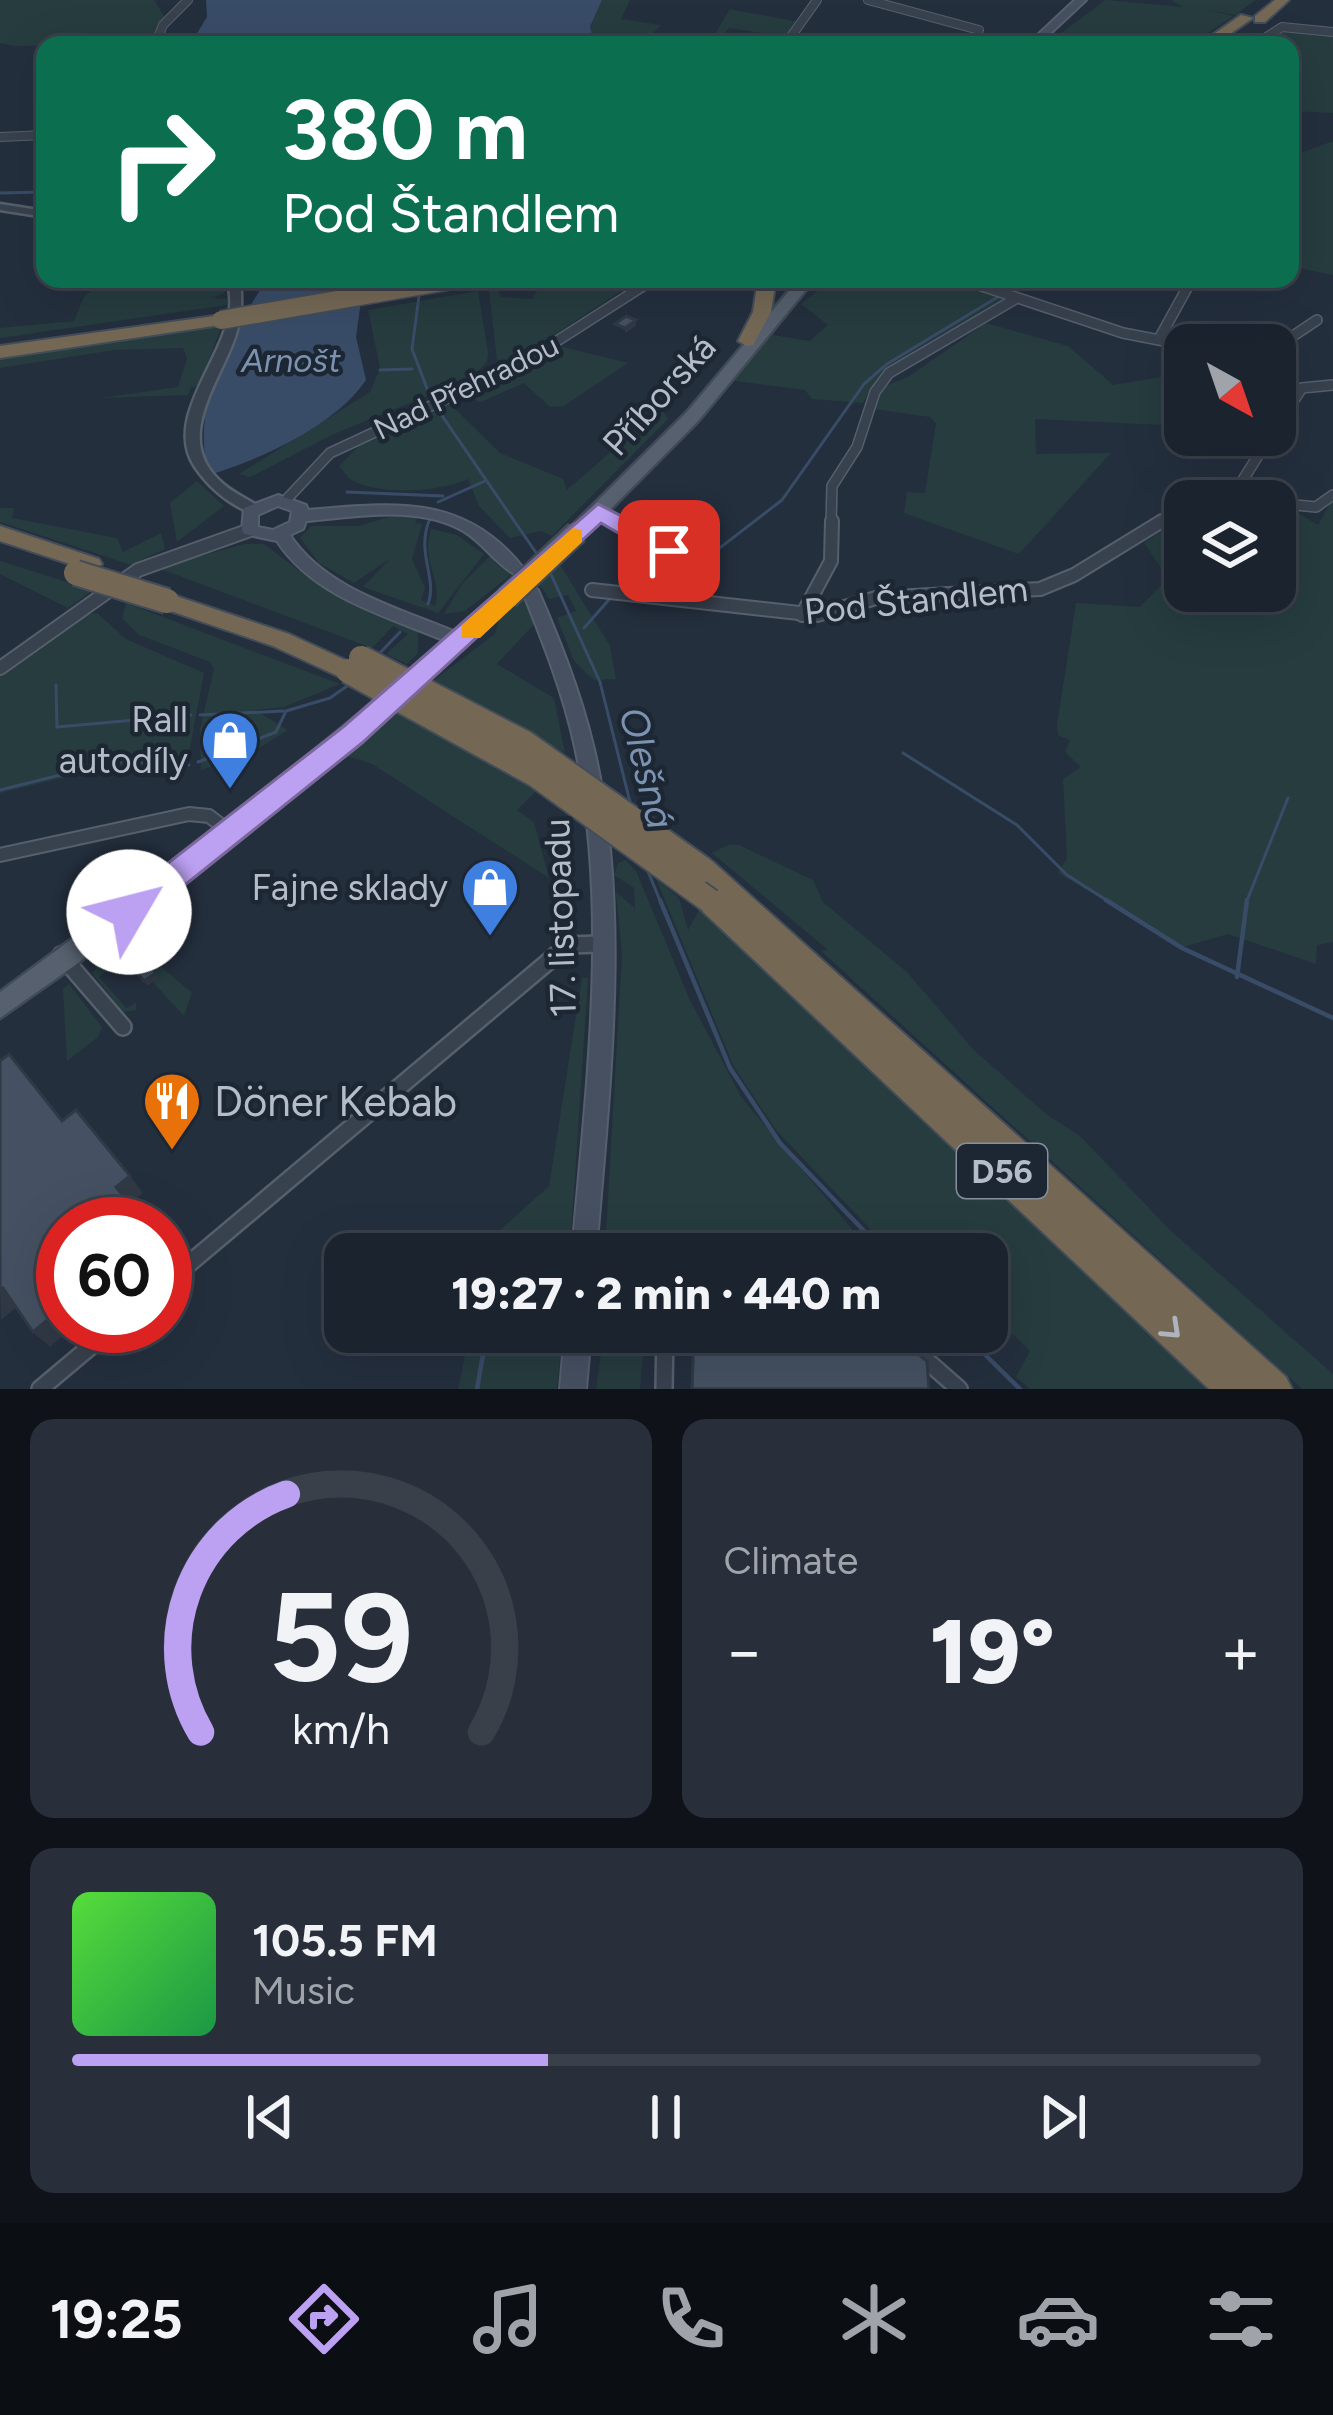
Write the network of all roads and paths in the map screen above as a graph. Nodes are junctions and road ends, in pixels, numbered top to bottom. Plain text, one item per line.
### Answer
1 (188, 0) edge
2 (817, 0) edge
3 (868, 0) edge
4 (1082, 0) edge
5 (1268, 0) edge
6 (1283, 0) edge
7 (1253, 18) junction
8 (979, 30) dead end
9 (1333, 32) edge
10 (159, 36) edge
11 (791, 36) edge
12 (1042, 36) edge
13 (1221, 36) edge
14 (1232, 36) edge
15 (1268, 36) edge
16 (36, 135) edge
17 (0, 137) edge
18 (0, 206) edge
19 (36, 212) edge
20 (234, 288) edge
21 (370, 288) edge
22 (401, 288) edge
23 (640, 288) edge
24 (766, 288) edge
25 (797, 288) edge
26 (799, 288) edge
27 (985, 288) edge
28 (1187, 288) edge
29 (1006, 296) junction
30 (221, 316) junction
31 (1317, 320) dead end
32 (1296, 334) edge
33 (1159, 339) junction
34 (1164, 340) edge
35 (747, 341) junction
36 (0, 348) edge
37 (1333, 385) edge
38 (1296, 397) edge
39 (1333, 495) edge
40 (285, 501) junction
41 (1296, 505) edge
42 (253, 509) junction
43 (595, 510) junction
44 (302, 516) junction
45 (1164, 520) edge
46 (250, 530) junction
47 (0, 533) edge
48 (281, 534) junction
49 (0, 548) edge
50 (83, 568) junction
51 (516, 568) dead end
52 (530, 590) dead end
53 (592, 590) dead end
54 (699, 601) junction
55 (802, 615) junction
56 (456, 639) junction
57 (354, 665) junction
58 (0, 668) edge
59 (226, 829) junction
60 (0, 855) edge
61 (601, 944) junction
62 (62, 955) junction
63 (0, 994) edge
64 (0, 1007) edge
65 (124, 1027) dead end
66 (586, 1233) edge
67 (192, 1260) edge
68 (83, 1353) edge
69 (576, 1353) edge
70 (665, 1353) edge
71 (919, 1353) edge
72 (40, 1389) edge
73 (573, 1389) edge
74 (664, 1389) edge
75 (959, 1389) edge
76 (1235, 1389) edge
77 (1274, 1389) edge

1 - 10 street
2 - 11 street
3 - 8 street
4 - 12 main road
5 - 7 highway
6 - 7 highway
7 - 13 highway
7 - 14 highway
9 - 15 street
16 - 17 street
18 - 19 street
20 - 42 street
21 - 30 highway, bridge
22 - 30 highway, bridge
23 - 40 street, Nad Přehradou
24 - 35 highway
25 - 35 main road, Příborská
26 - 43 main road, Příborská
27 - 29 street
28 - 33 street
29 - 33 street
29 - 55 street
30 - 36 highway
31 - 32 street
33 - 34 street
35 - 43 main road, Příborská
37 - 38 street
39 - 41 street
40 - 42 main road
40 - 44 main road
42 - 46 main road
43 - 54 street
43 - 56 main road, Příborská, bridge
44 - 48 main road
44 - 51 main road
45 - 55 street, Pod Štandlem
46 - 48 main road
46 - 58 street
47 - 50 highway, D56
48 - 56 main road
49 - 50 highway, D56
50 - 57 highway, D56, bridge
52 - 61 main road, 17. listopadu
53 - 54 street, Pod Štandlem
54 - 55 street, Pod Štandlem
56 - 59 main road, Příborská
57 -> 76 highway, D56, bridge
57 - 77 highway, D56, bridge
59 - 60 street
59 - 62 main road, Příborská
61 - 66 main road, 17. listopadu
61 - 67 street
62 - 63 main road, Příborská
62 - 64 main road, Příborská
62 - 65 street
68 - 72 street
69 - 73 main road
70 - 74 street
71 - 75 street

